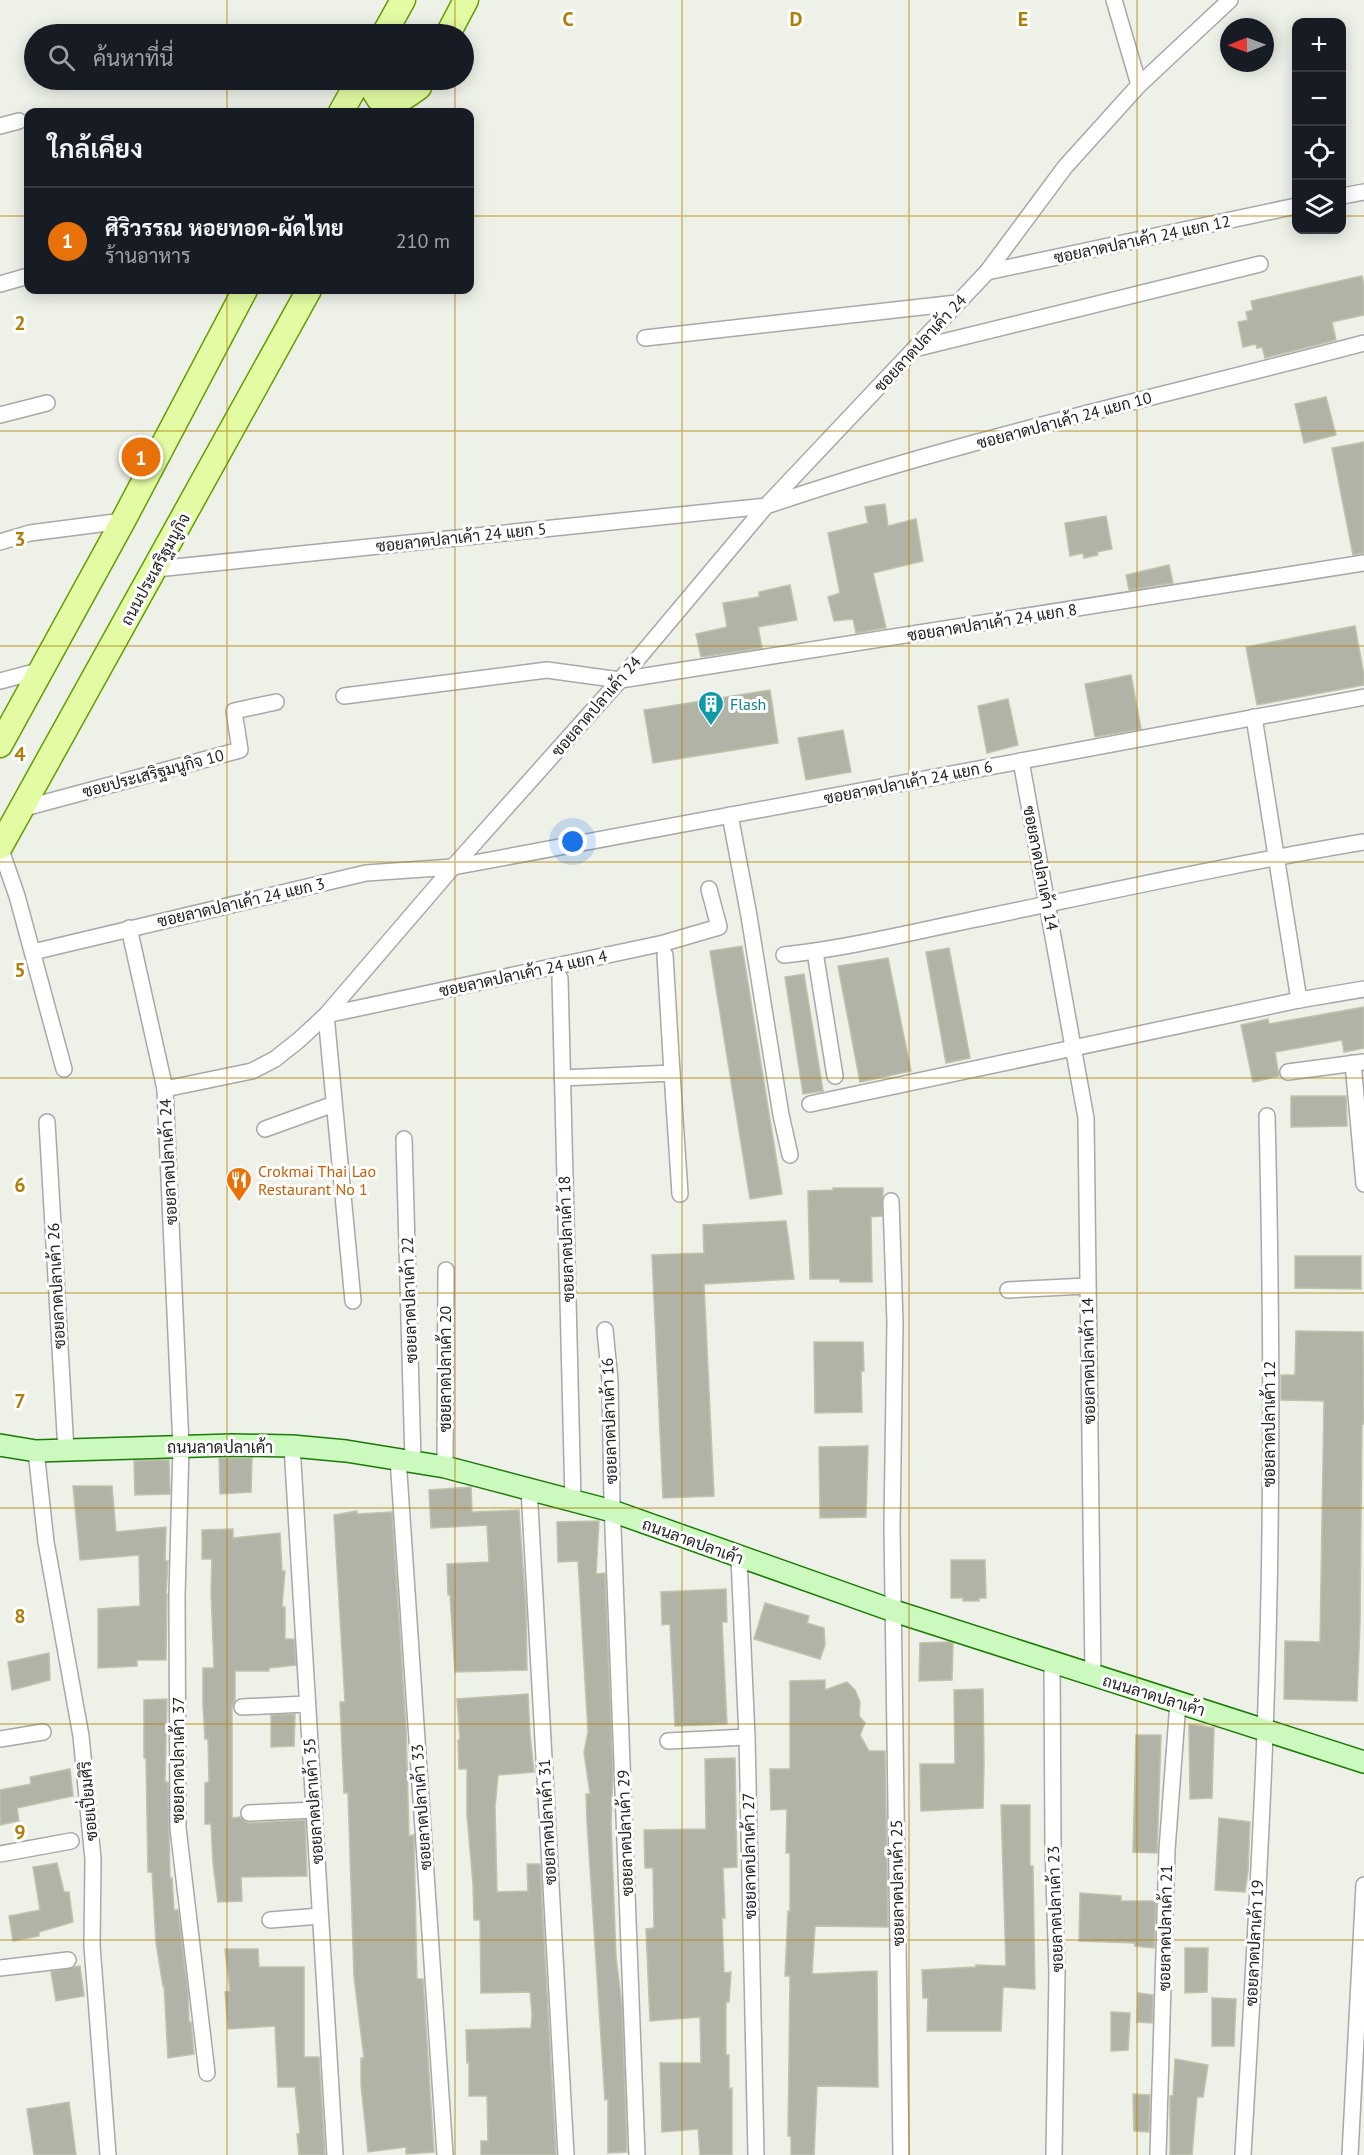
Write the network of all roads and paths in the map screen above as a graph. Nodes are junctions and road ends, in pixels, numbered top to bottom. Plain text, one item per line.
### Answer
1 (403, 0) edge
2 (466, 0) edge
3 (1114, 0) edge
4 (1230, 0) edge
5 (390, 24) edge
6 (453, 24) edge
7 (1139, 85) junction
8 (353, 90) edge
9 (373, 90) edge
10 (413, 90) edge
11 (417, 90) edge
12 (343, 108) edge
13 (407, 108) edge
14 (19, 121) dead end
15 (0, 126) edge
16 (1364, 192) edge
17 (1346, 195) edge
18 (1292, 207) edge
19 (1260, 264) dead end
20 (987, 272) junction
21 (24, 277) edge
22 (0, 284) edge
23 (243, 294) edge
24 (307, 294) edge
25 (957, 303) junction
26 (645, 338) dead end
27 (1364, 343) edge
28 (914, 349) junction
29 (47, 403) dead end
30 (0, 415) edge
31 (766, 506) junction
32 (123, 521) junction
33 (0, 542) edge
34 (1364, 562) edge
35 (156, 569) junction
36 (42, 670) junction
37 (620, 680) junction
38 (0, 681) edge
39 (344, 696) dead end
40 (1364, 697) edge
41 (276, 702) dead end
42 (1254, 717) junction
43 (0, 745) edge
44 (1021, 761) junction
45 (21, 809) junction
46 (730, 815) junction
47 (1364, 842) edge
48 (0, 847) edge
49 (1276, 856) junction
50 (453, 867) junction
51 (709, 890) dead end
52 (1048, 904) junction
53 (129, 928) junction
54 (33, 952) junction
55 (815, 952) junction
56 (665, 955) dead end
57 (784, 956) dead end
58 (560, 978) dead end
59 (1364, 989) edge
60 (1299, 1000) junction
61 (326, 1015) junction
62 (1074, 1047) junction
63 (1359, 1063) edge
64 (64, 1069) dead end
65 (1288, 1072) dead end
66 (672, 1073) junction
67 (835, 1076) dead end
68 (562, 1078) junction
69 (165, 1089) junction
70 (334, 1104) junction
71 (810, 1104) dead end
72 (1267, 1116) dead end
73 (47, 1122) dead end
74 (265, 1130) dead end
75 (404, 1139) dead end
76 (790, 1155) dead end
77 (1364, 1184) edge
78 (680, 1194) dead end
79 (891, 1201) dead end
80 (446, 1270) dead end
81 (1087, 1286) junction
82 (1008, 1290) dead end
83 (353, 1301) dead end
84 (605, 1330) dead end
85 (0, 1445) edge
86 (181, 1446) junction
87 (292, 1446) junction
88 (36, 1451) junction
89 (66, 1451) junction
90 (405, 1460) junction
91 (445, 1467) junction
92 (529, 1488) junction
93 (573, 1500) junction
94 (612, 1511) junction
95 (739, 1558) junction
96 (894, 1611) junction
97 (1052, 1662) junction
98 (1093, 1676) junction
99 (1178, 1702) junction
100 (307, 1704) junction
101 (243, 1707) dead end
102 (1265, 1731) junction
103 (43, 1732) dead end
104 (747, 1737) junction
105 (0, 1738) edge
106 (668, 1741) dead end
107 (1364, 1762) edge
108 (314, 1810) junction
109 (249, 1813) dead end
110 (71, 1841) dead end
111 (0, 1854) edge
112 (1364, 1885) edge
113 (320, 1916) junction
114 (270, 1920) dead end
115 (68, 1960) dead end
116 (0, 1968) edge
117 (207, 2073) dead end
118 (108, 2155) edge
119 (336, 2155) edge
120 (445, 2155) edge
121 (566, 2155) edge
122 (637, 2155) edge
123 (756, 2155) edge
124 (901, 2155) edge
125 (1054, 2155) edge
126 (1158, 2155) edge
127 (1243, 2155) edge
128 (1350, 2155) edge

1 - 5 main road
2 - 6 main road
3 - 7 street
4 - 7 street, ซอยลาดปลาเค้า 24
7 - 20 street, ซอยลาดปลาเค้า 24
8 - 12 main road
9 - 10 main road
11 - 13 main road
14 - 15 street
16 - 17 street
18 - 20 street, ซอยลาดปลาเค้า 24 แยก 12
19 - 28 street
20 - 25 street, ซอยลาดปลาเค้า 24
21 - 22 street
23 - 32 main road
24 - 35 main road, ถนนประเสริฐมนูกิจ
25 - 26 street
25 - 28 street, ซอยลาดปลาเค้า 24
27 - 31 street, ซอยลาดปลาเค้า 24 แยก 10
28 - 31 street, ซอยลาดปลาเค้า 24
29 - 30 street
31 - 35 street, ซอยลาดปลาเค้า 24 แยก 5
31 - 37 street, ซอยลาดปลาเค้า 24
32 - 33 street
32 - 36 main road
34 - 37 street, ซอยลาดปลาเค้า 24 แยก 8
35 - 45 main road, ถนนประเสริฐมนูกิจ
36 - 38 street
36 - 43 main road
37 - 39 street
37 - 50 street, ซอยลาดปลาเค้า 24
40 - 42 street, ซอยลาดปลาเค้า 24 แยก 6
41 - 45 street, ซอยประเสริฐมนูกิจ 10
42 - 44 street, ซอยลาดปลาเค้า 24 แยก 6
42 - 49 street
44 - 46 street, ซอยลาดปลาเค้า 24 แยก 6
44 - 52 street, ซอยลาดปลาเค้า 14
45 - 48 main road, ถนนประเสริฐมนูกิจ
46 - 50 street, ซอยลาดปลาเค้า 24 แยก 6
46 - 76 street
47 - 49 street
48 - 54 street
49 - 52 street
49 - 60 street
50 - 53 street, ซอยลาดปลาเค้า 24 แยก 3
50 - 61 street, ซอยลาดปลาเค้า 24
51 - 61 street, ซอยลาดปลาเค้า 24 แยก 4
52 - 55 street
52 - 62 street, ซอยลาดปลาเค้า 14
53 - 54 street, ซอยลาดปลาเค้า 24 แยก 3
53 - 69 street
54 - 64 street
55 - 57 street
55 - 67 street
56 - 66 street
58 - 68 street, ซอยลาดปลาเค้า 18
59 - 60 street
60 - 62 street
61 - 69 street, ซอยลาดปลาเค้า 24
61 - 70 street
62 - 71 street
62 - 81 street, ซอยลาดปลาเค้า 14
63 - 65 street
63 - 77 street
66 - 68 street
66 - 78 street
68 - 93 street, ซอยลาดปลาเค้า 18
69 - 86 street, ซอยลาดปลาเค้า 24
70 - 74 street
70 - 83 street
72 - 102 street, ซอยลาดปลาเค้า 12
73 - 89 street, ซอยลาดปลาเค้า 26
75 - 90 street, ซอยลาดปลาเค้า 22
79 - 96 street, ซอยลาดปลาเค้า 25
80 - 91 street, ซอยลาดปลาเค้า 20
81 - 82 street
81 - 98 street, ซอยลาดปลาเค้า 14
84 - 94 street, ซอยลาดปลาเค้า 16
85 - 88 main road, ถนนลาดปลาเค้า
86 - 87 main road, ถนนลาดปลาเค้า
86 - 89 main road, ถนนลาดปลาเค้า
86 - 117 street, ซอยลาดปลาเค้า 37
87 - 90 main road, ถนนลาดปลาเค้า
87 - 100 street, ซอยลาดปลาเค้า 35
88 - 89 main road, ถนนลาดปลาเค้า
88 - 118 street, ซอยเปี่ยมศิริ
90 - 91 main road, ถนนลาดปลาเค้า
90 - 120 street, ซอยลาดปลาเค้า 33
91 - 92 main road, ถนนลาดปลาเค้า
92 - 93 main road, ถนนลาดปลาเค้า
92 - 121 street, ซอยลาดปลาเค้า 31
93 - 94 main road, ถนนลาดปลาเค้า
94 - 95 main road, ถนนลาดปลาเค้า
94 - 122 street, ซอยลาดปลาเค้า 29
95 - 96 main road, ถนนลาดปลาเค้า
95 - 104 street, ซอยลาดปลาเค้า 27
96 - 97 main road, ถนนลาดปลาเค้า
96 - 124 street, ซอยลาดปลาเค้า 25
97 - 98 main road, ถนนลาดปลาเค้า
97 - 125 street, ซอยลาดปลาเค้า 23
98 - 99 main road, ถนนลาดปลาเค้า
99 - 102 main road, ถนนลาดปลาเค้า
99 - 126 street, ซอยลาดปลาเค้า 21
100 - 101 street
100 - 108 street, ซอยลาดปลาเค้า 35
102 - 107 main road, ถนนลาดปลาเค้า
102 - 127 street, ซอยลาดปลาเค้า 19
103 - 105 street
104 - 106 street
104 - 123 street, ซอยลาดปลาเค้า 27
108 - 109 street
108 - 113 street, ซอยลาดปลาเค้า 35
110 - 111 street
112 - 128 street
113 - 114 street
113 - 119 street, ซอยลาดปลาเค้า 35
115 - 116 street

